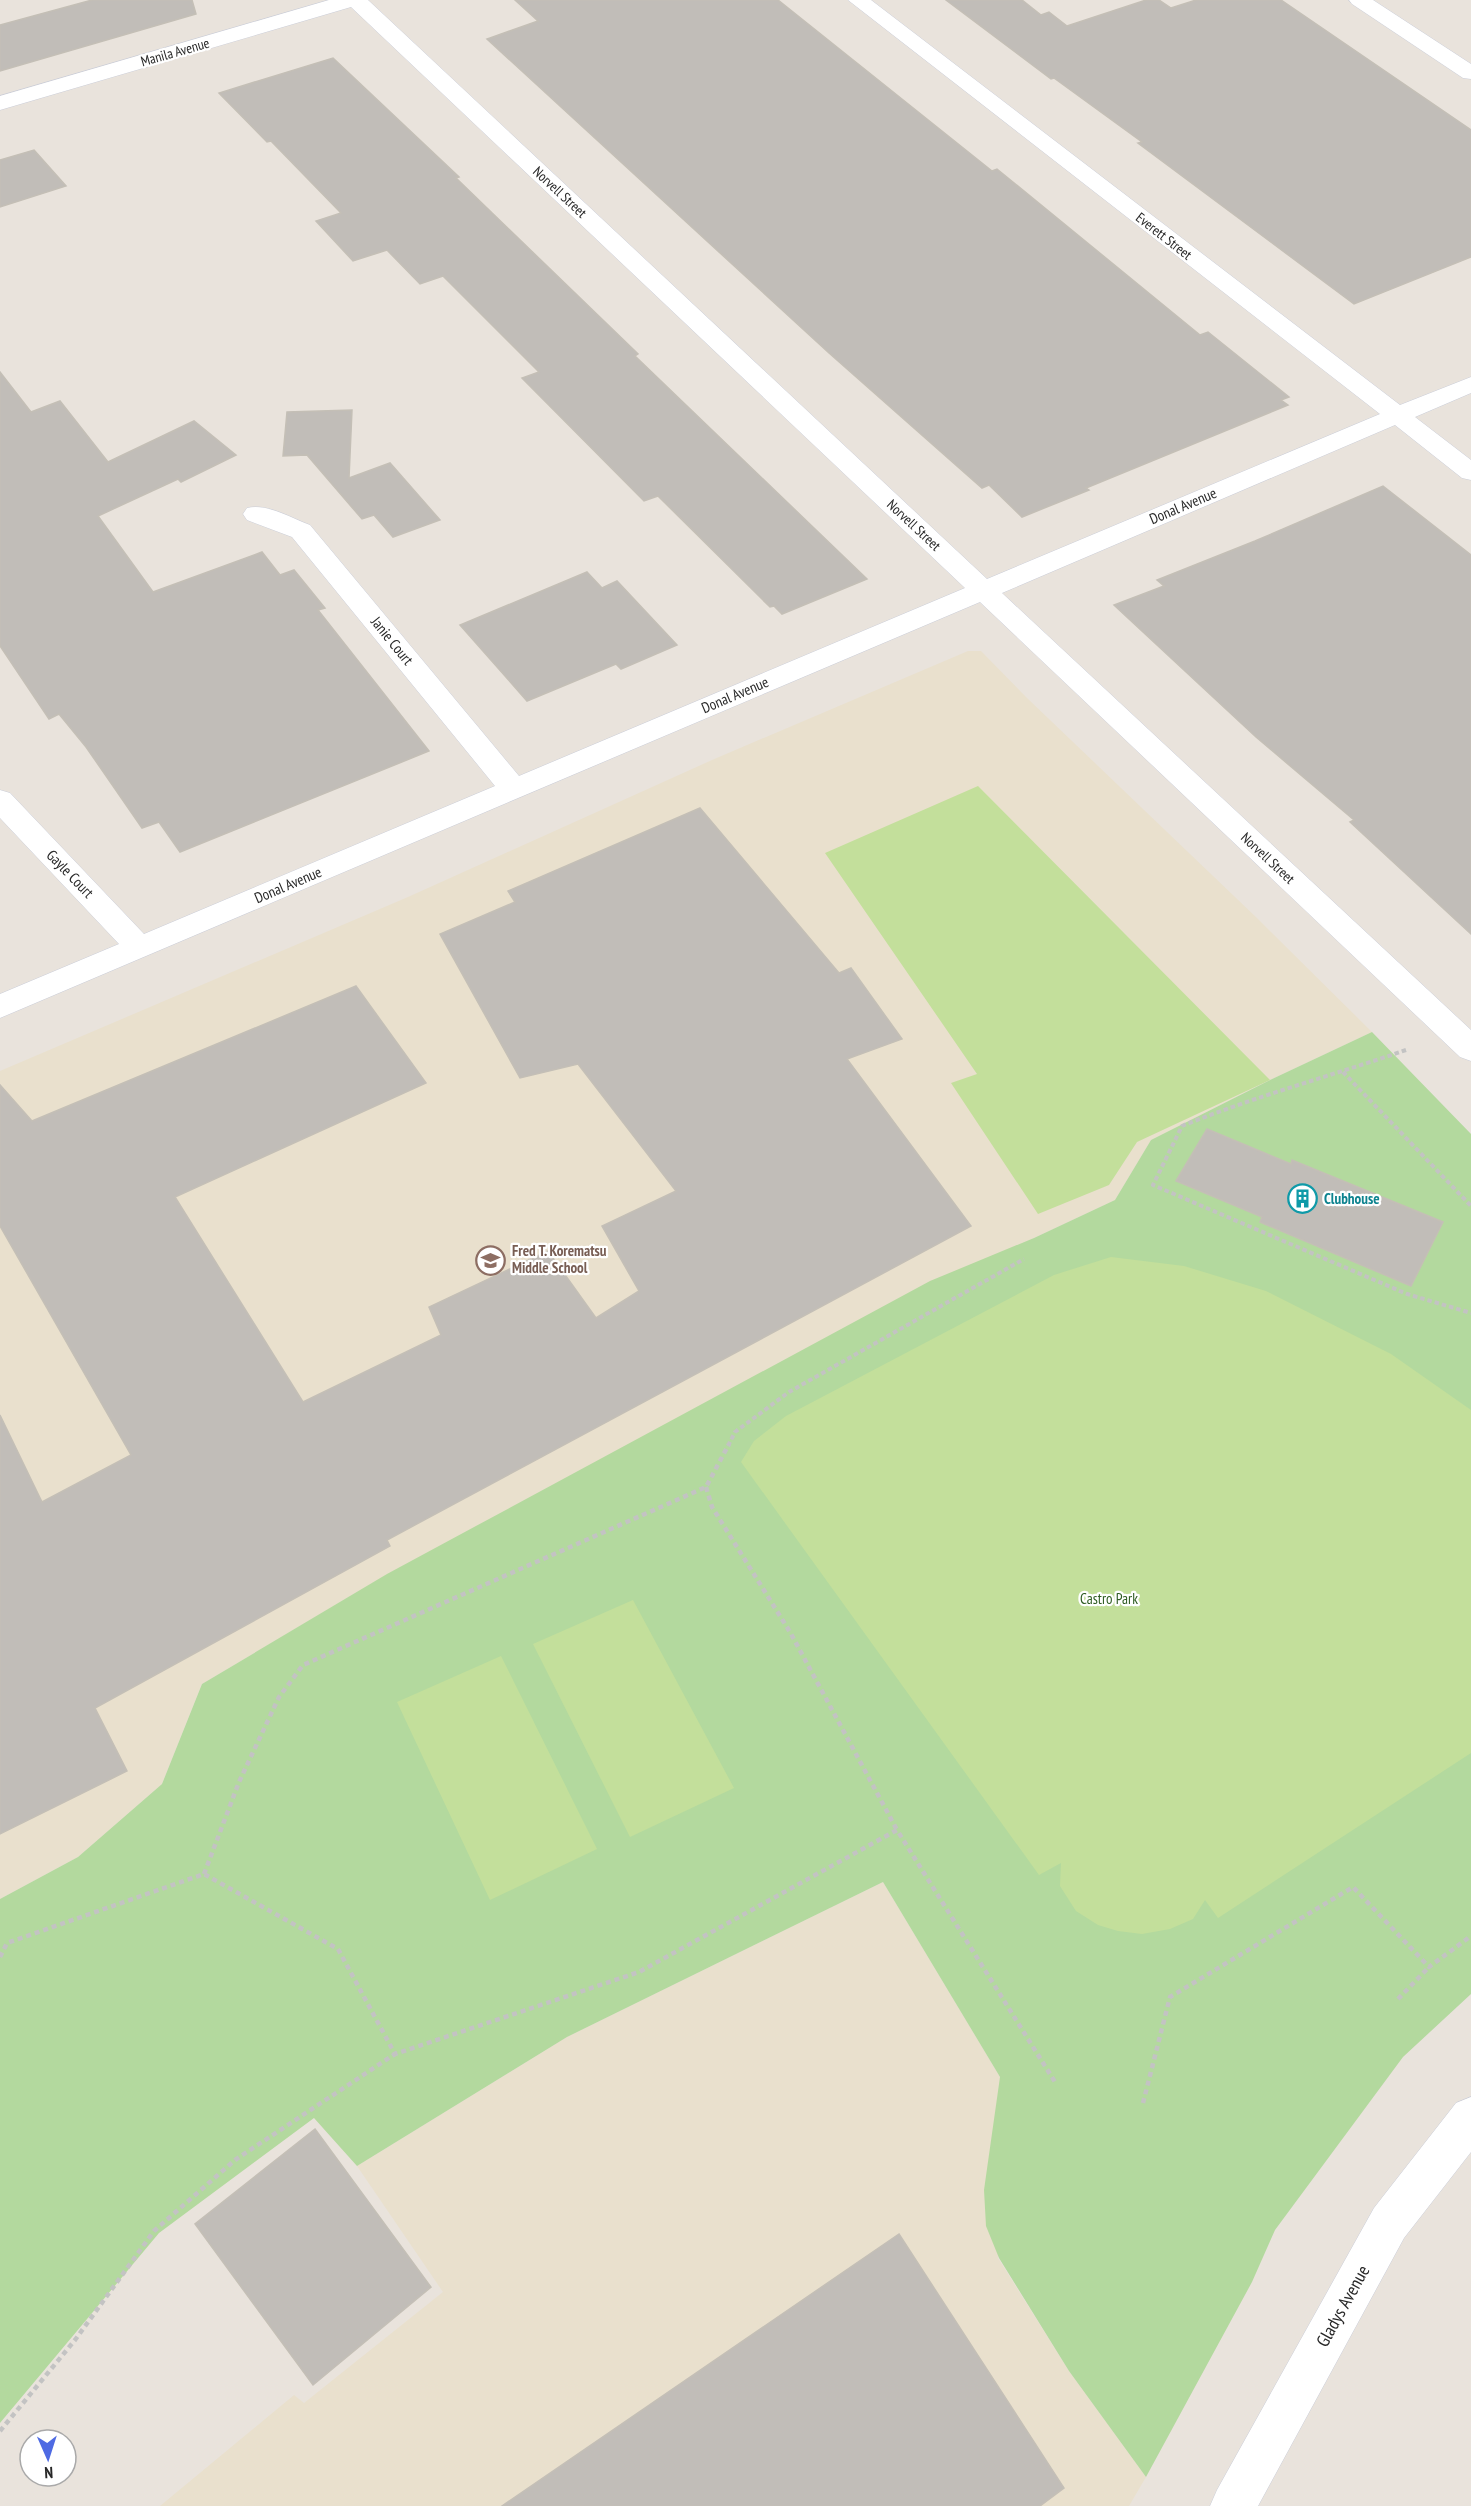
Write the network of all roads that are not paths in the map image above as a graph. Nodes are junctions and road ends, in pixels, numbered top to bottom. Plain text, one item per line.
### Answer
1 (351, 0) edge
2 (356, 0) edge
3 (858, 0) edge
4 (1359, 0) edge
5 (1471, 73) edge
6 (0, 104) edge
7 (1471, 384) edge
8 (1396, 415) junction
9 (1471, 472) edge
10 (256, 514) dead end
11 (983, 590) junction
12 (513, 788) junction
13 (0, 800) edge
14 (140, 948) junction
15 (0, 1007) edge
16 (1471, 1049) edge
17 (1471, 2118) edge
18 (1233, 2506) edge

1 - 6 street, Manila Avenue
2 - 11 street, Norvell Street
3 - 8 street, Everett Street
4 - 5 street
7 - 8 street, Donal Avenue
8 - 9 street, Everett Street
8 - 11 street, Donal Avenue
10 - 12 street, Janie Court
11 - 12 street, Donal Avenue
11 - 16 street, Norvell Street
12 - 14 street, Donal Avenue
13 - 14 street, Gayle Court
14 - 15 street, Donal Avenue
17 - 18 street, Gladys Avenue

